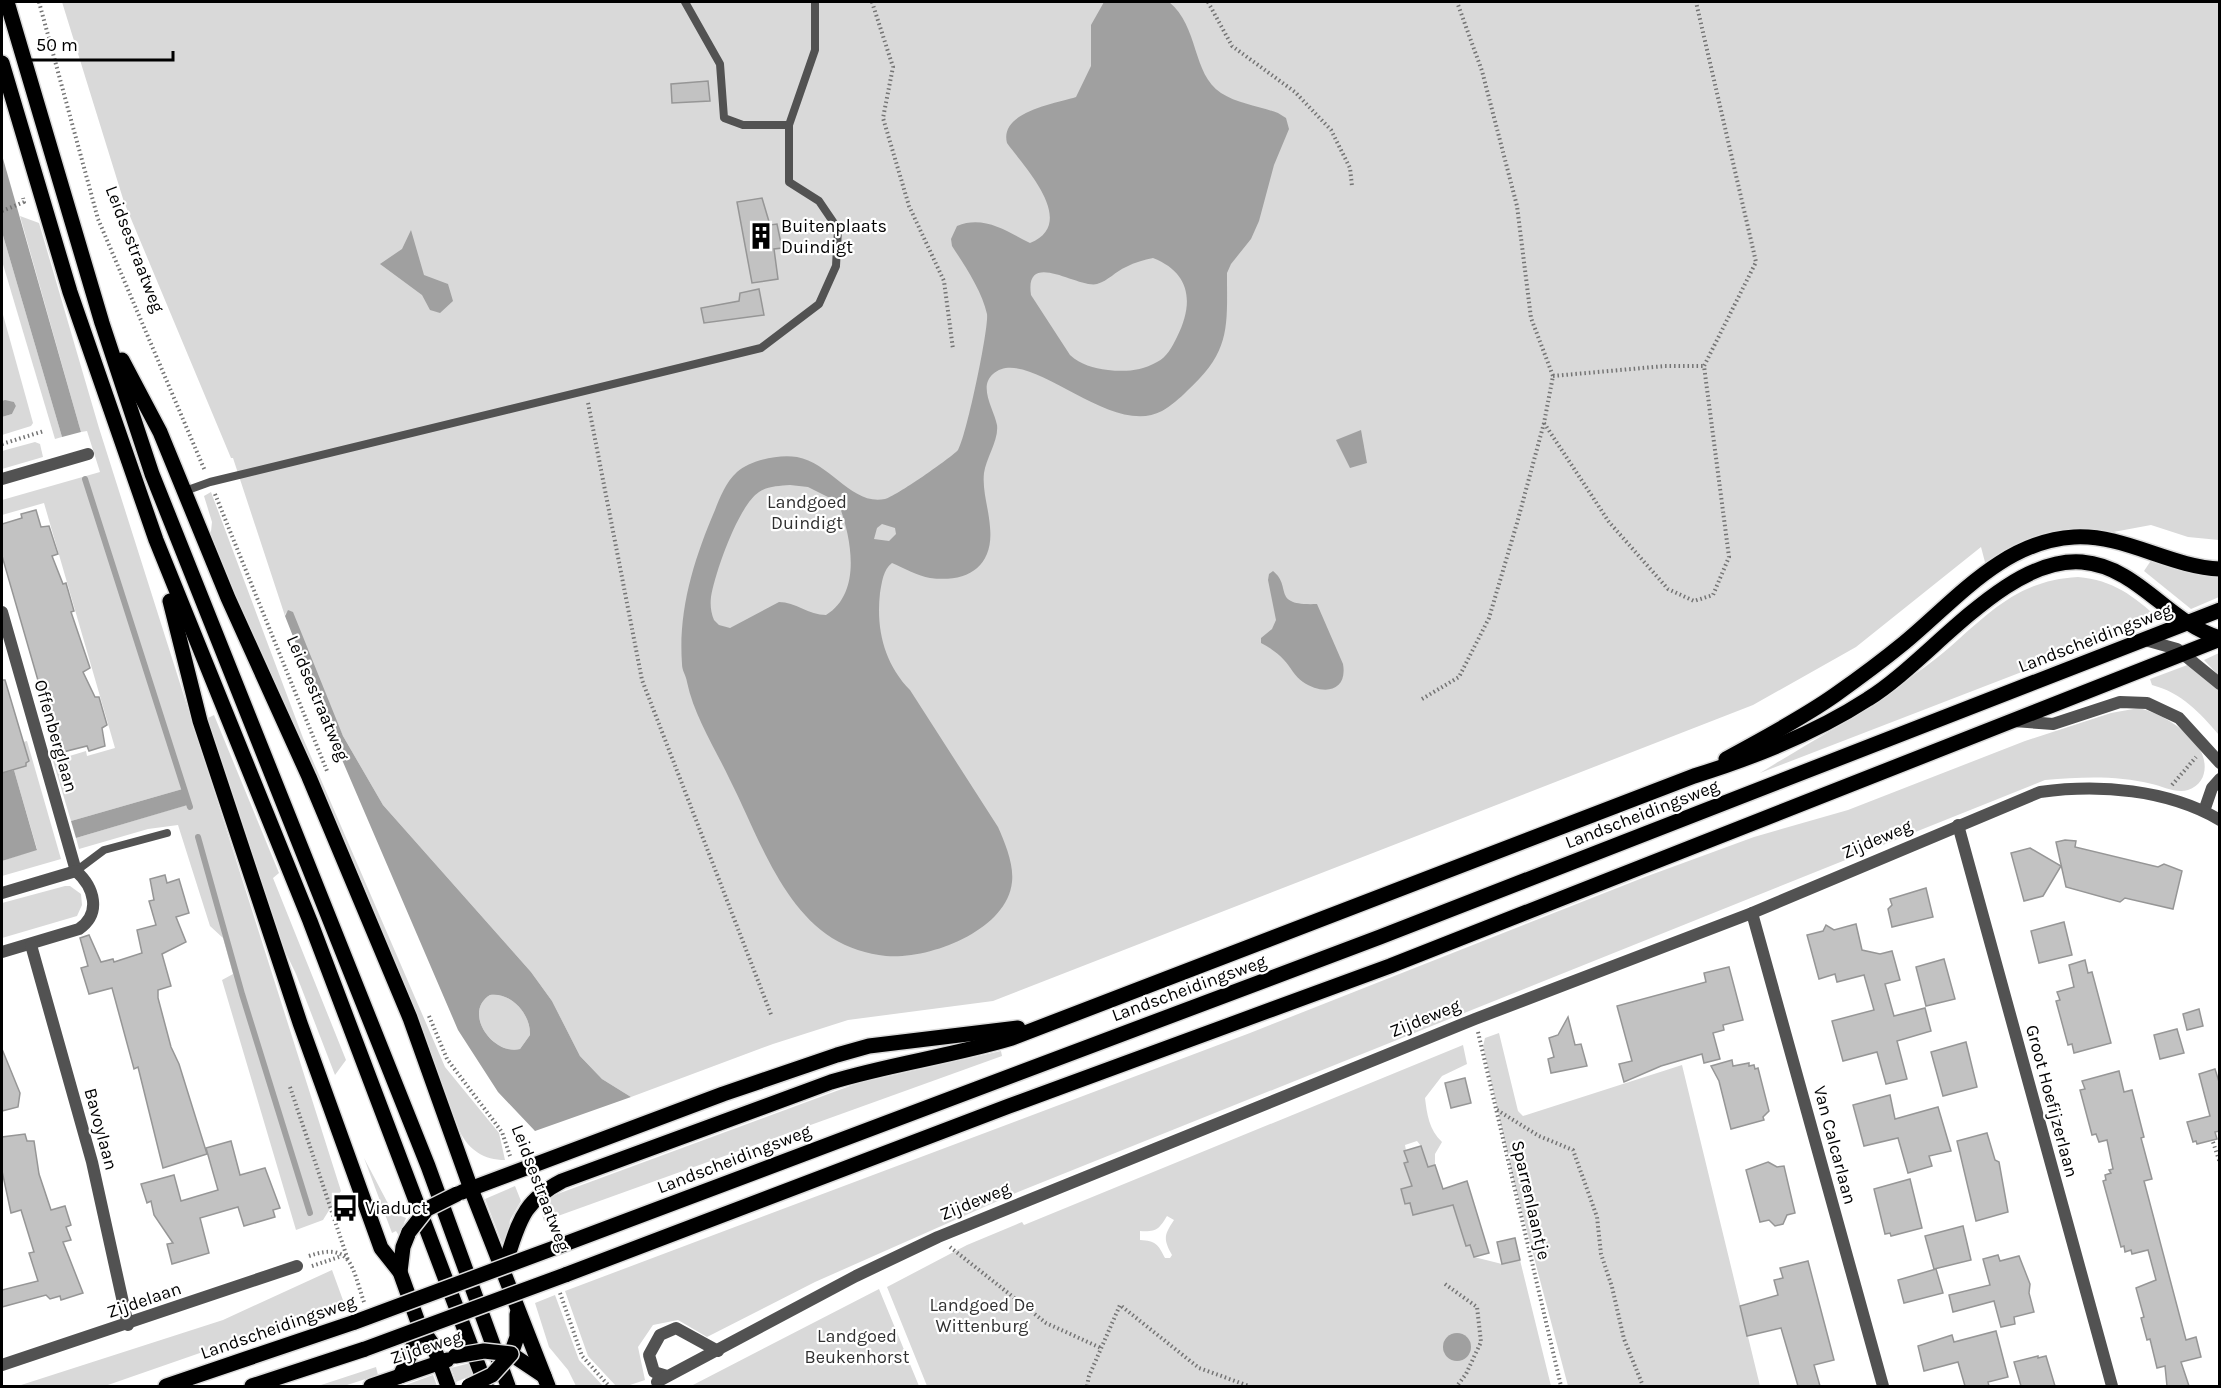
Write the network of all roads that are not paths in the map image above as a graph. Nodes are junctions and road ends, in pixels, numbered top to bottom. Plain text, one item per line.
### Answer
1 (7, 2) edge
2 (685, 2) edge
3 (815, 2) edge
4 (2, 63) edge
5 (789, 125) junction
6 (102, 323) junction
7 (88, 454) dead end
8 (2, 479) edge
9 (186, 490) junction
10 (156, 540) junction
11 (2220, 569) edge
12 (2220, 610) edge
13 (2, 612) edge
14 (2186, 623) junction
15 (2220, 638) edge
16 (2144, 639) junction
17 (2184, 653) junction
18 (2220, 684) edge
19 (2014, 721) junction
20 (2220, 763) edge
21 (1694, 776) junction
22 (2220, 779) edge
23 (2204, 811) junction
24 (2220, 820) edge
25 (1958, 825) junction
26 (167, 833) dead end
27 (76, 871) junction
28 (2, 893) edge
29 (1752, 913) junction
30 (31, 945) junction
31 (2, 952) edge
32 (1065, 1017) junction
33 (464, 1192) junction
34 (297, 1266) road end
35 (502, 1269) junction
36 (400, 1272) junction
37 (517, 1305) junction
38 (128, 1325) junction
39 (419, 1325) junction
40 (718, 1352) junction
41 (514, 1353) junction
42 (439, 1363) junction
43 (2, 1365) edge
44 (400, 1376) junction
45 (505, 1380) edge
46 (484, 1381) edge
47 (546, 1381) edge
48 (166, 1386) edge
49 (252, 1386) edge
50 (371, 1386) edge
51 (448, 1386) edge
52 (469, 1386) edge
53 (1883, 1386) edge
54 (2112, 1386) edge

1 - 6 main road
2 - 5 lane
3 - 5 lane
4 - 10 main road
5 - 9 lane
6 - 9 main road
6 - 45 main road
7 - 8 street
9 - 33 main road
10 - 36 main road
10 - 46 main road
11 - 21 main road
12 - 14 main road, Landscheidingsweg
13 - 27 street, Offenberglaan
14 - 15 main road
14 - 16 main road, Landscheidingsweg
14 - 21 main road
15 - 17 main road
16 - 17 street
16 - 48 main road, Landscheidingsweg, bridge
17 - 18 street
17 - 19 main road
19 - 20 street
19 - 49 main road, bridge
21 - 32 main road
22 - 23 street
23 - 24 street, Zijdeweg
23 - 25 street, Zijdeweg
25 - 29 street, Zijdeweg
25 - 54 street, Groot Hoefijzerlaan
26 - 27 lane
27 - 28 street
27 - 30 street, Offenberglaan
29 - 40 street, Zijdeweg
29 - 53 street, Van Calcarlaan
30 - 31 street, Offenberglaan
30 - 38 street, Bavoylaan
32 - 33 main road
32 - 35 main road
33 - 35 main road
33 - 36 main road, bridge
34 - 38 street, Zijdelaan
35 - 37 main road
36 - 39 main road
37 - 41 main road
37 - 47 main road
38 - 43 street, Zijdelaan
39 - 42 main road
39 - 44 main road
40 - 40 street, Zijdeweg
41 - 42 main road, Zijdeweg, bridge
41 - 47 main road
41 - 52 main road, bridge
42 - 44 main road, Zijdeweg
42 - 51 main road
44 - 50 main road, Zijdeweg

